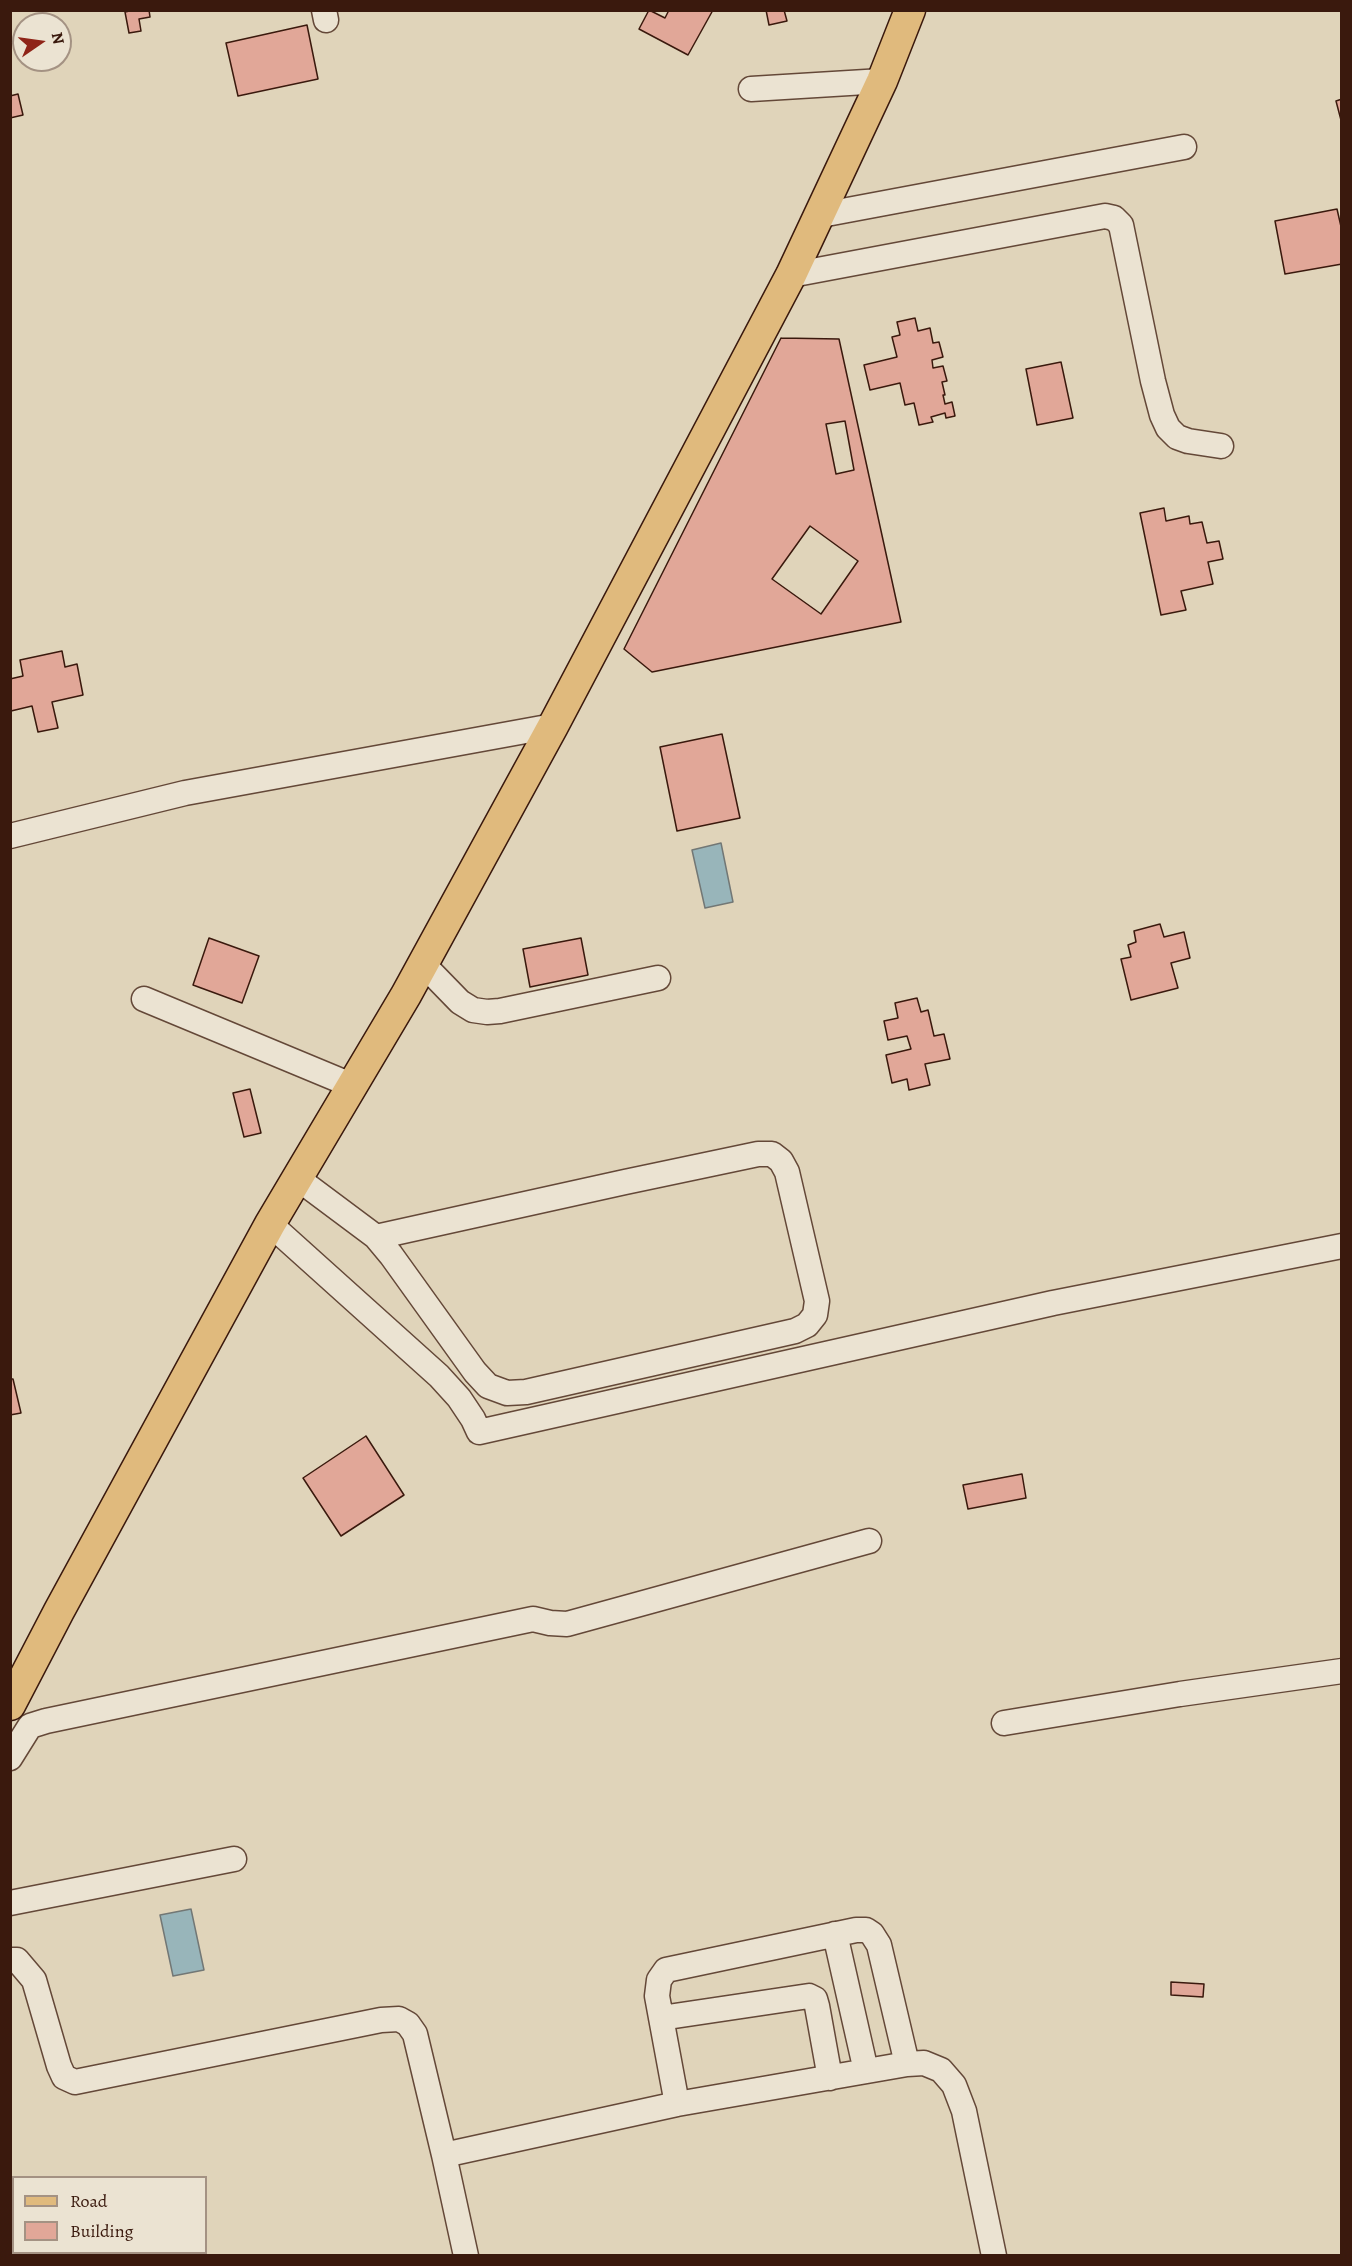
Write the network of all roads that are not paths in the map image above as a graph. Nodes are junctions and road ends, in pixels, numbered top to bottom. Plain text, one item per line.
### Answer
1 (910, 10) edge
2 (882, 81) junction
3 (751, 89) dead end
4 (1185, 147) dead end
5 (821, 215) junction
6 (791, 275) junction
7 (1221, 446) dead end
8 (553, 726) junction
9 (10, 836) edge
10 (423, 964) junction
11 (658, 978) dead end
12 (144, 999) dead end
13 (351, 1085) junction
14 (297, 1178) junction
15 (270, 1224) junction
16 (376, 1237) junction
17 (1341, 1246) edge
18 (869, 1541) dead end
19 (1341, 1671) edge
20 (10, 1705) edge
21 (1004, 1723) dead end
22 (10, 1758) edge
23 (234, 1859) dead end
24 (10, 1903) edge
25 (835, 1934) junction
26 (10, 1960) edge
27 (661, 2018) junction
28 (907, 2064) junction
29 (866, 2071) junction
30 (830, 2078) junction
31 (677, 2104) junction
32 (444, 2155) junction
33 (466, 2256) edge
34 (994, 2256) edge

1 - 2 main road
2 - 3 street
2 - 5 main road
4 - 5 street
5 - 6 main road
6 - 7 street
6 - 8 main road
8 - 9 street
8 - 10 main road
10 - 11 street
10 - 13 main road
12 - 13 street
13 - 14 main road
14 - 15 main road
14 - 16 street
15 - 17 street
15 - 20 main road
16 - 16 street
18 - 22 street
19 - 21 street
23 - 24 street
25 - 27 street
25 - 28 street
25 - 29 street
26 - 32 street
27 - 30 street
27 - 31 street
28 - 29 street
28 - 34 street
29 - 30 street
30 - 31 street
31 - 32 street
32 - 33 street

